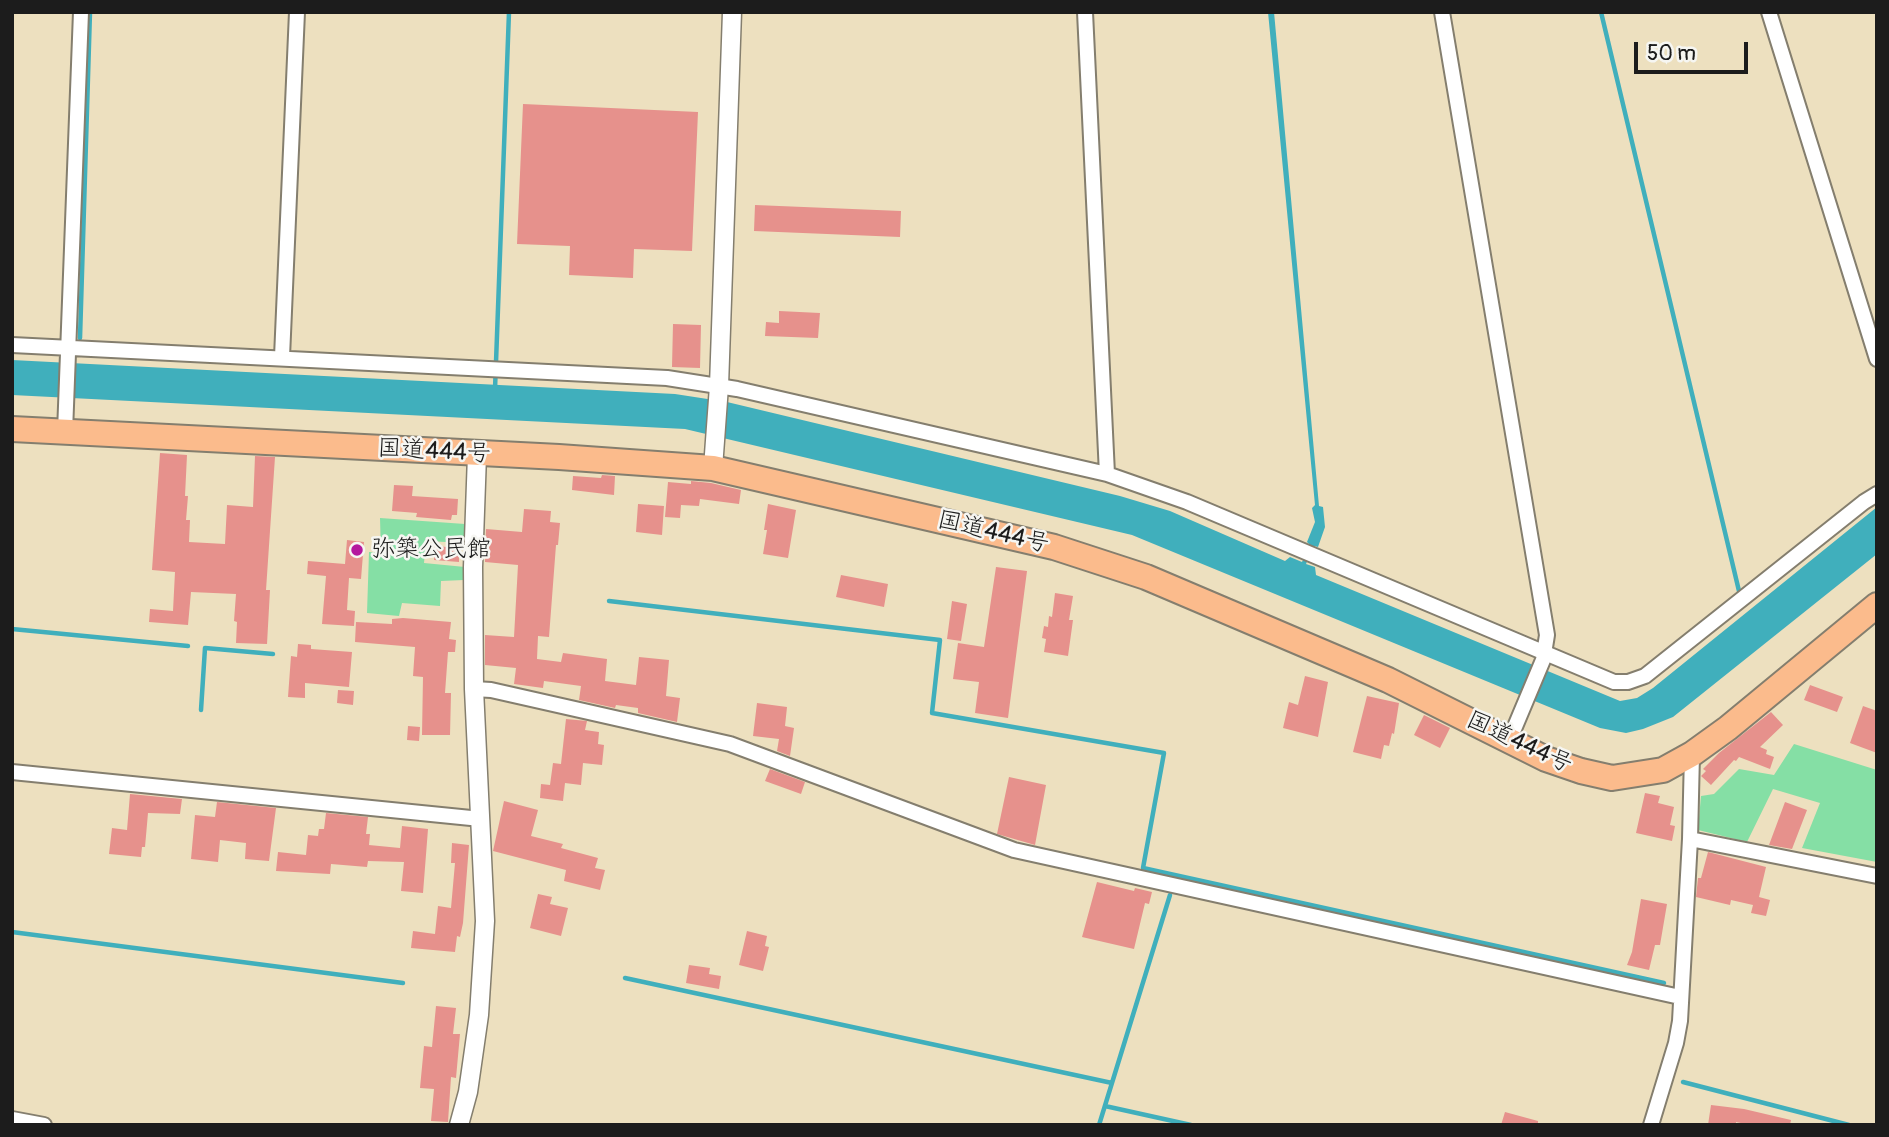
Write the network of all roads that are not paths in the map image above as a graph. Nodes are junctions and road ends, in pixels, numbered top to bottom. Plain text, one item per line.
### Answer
1 (80, 12) edge
2 (297, 12) edge
3 (732, 12) edge
4 (1085, 12) edge
5 (1442, 12) edge
6 (1769, 12) edge
7 (1871, 322) edge
8 (12, 345) edge
9 (69, 352) junction
10 (282, 357) junction
11 (1877, 359) edge
12 (719, 390) junction
13 (12, 429) edge
14 (65, 432) junction
15 (477, 455) junction
16 (714, 456) junction
17 (1107, 474) junction
18 (1877, 494) edge
19 (1877, 605) edge
20 (1544, 657) junction
21 (474, 689) junction
22 (1508, 741) junction
23 (1692, 754) junction
24 (12, 772) edge
25 (481, 820) junction
26 (1690, 839) junction
27 (1877, 876) edge
28 (1680, 997) junction
29 (12, 1119) edge
30 (44, 1125) edge
31 (459, 1125) edge
32 (1651, 1125) edge

1 - 9 street
2 - 10 street
3 - 12 street
4 - 17 street
5 - 20 street
6 - 7 street
7 - 11 street
8 - 9 street
9 - 10 street
9 - 14 street
10 - 12 street
12 - 16 street
12 - 17 street
13 - 14 highway, 国道444号
14 - 15 highway, 国道444号
15 - 16 highway, 国道444号
15 - 21 street
16 - 22 highway, 国道444号
17 - 20 street
18 - 20 street
19 - 23 highway, 国道444号
20 - 22 street
21 - 25 street
21 - 28 street
22 - 23 highway, 国道444号
23 - 26 street
24 - 25 street
25 - 31 street
26 - 27 street
26 - 28 street
28 - 32 street
29 - 30 street

